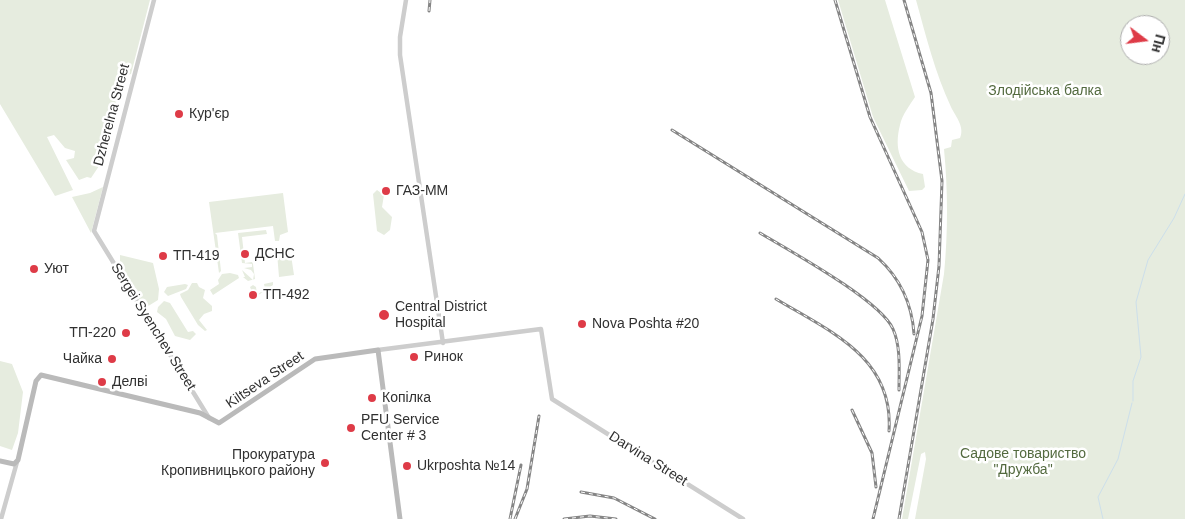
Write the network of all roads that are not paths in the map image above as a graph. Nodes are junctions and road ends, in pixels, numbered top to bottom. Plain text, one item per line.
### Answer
1 (154, 0) edge
2 (406, 0) edge
3 (96, 235) joint
4 (443, 343) junction
5 (378, 350) junction
6 (552, 400) joint
7 (210, 418) junction
8 (0, 461) edge
9 (17, 462) junction
10 (1, 519) edge
11 (400, 519) edge
12 (743, 519) edge

1 - 3 street, Dzherelna Street
2 - 4 street
3 - 7 street, Sergei Syenchev Street
4 - 5 street, Kiltseva Street
4 - 6 street, Kiltseva Street
5 - 7 main road, Kiltseva Street
5 - 11 main road
6 - 12 street, Darvina Street
7 - 9 main road, Kiltseva Street
8 - 9 main road
9 - 10 street

